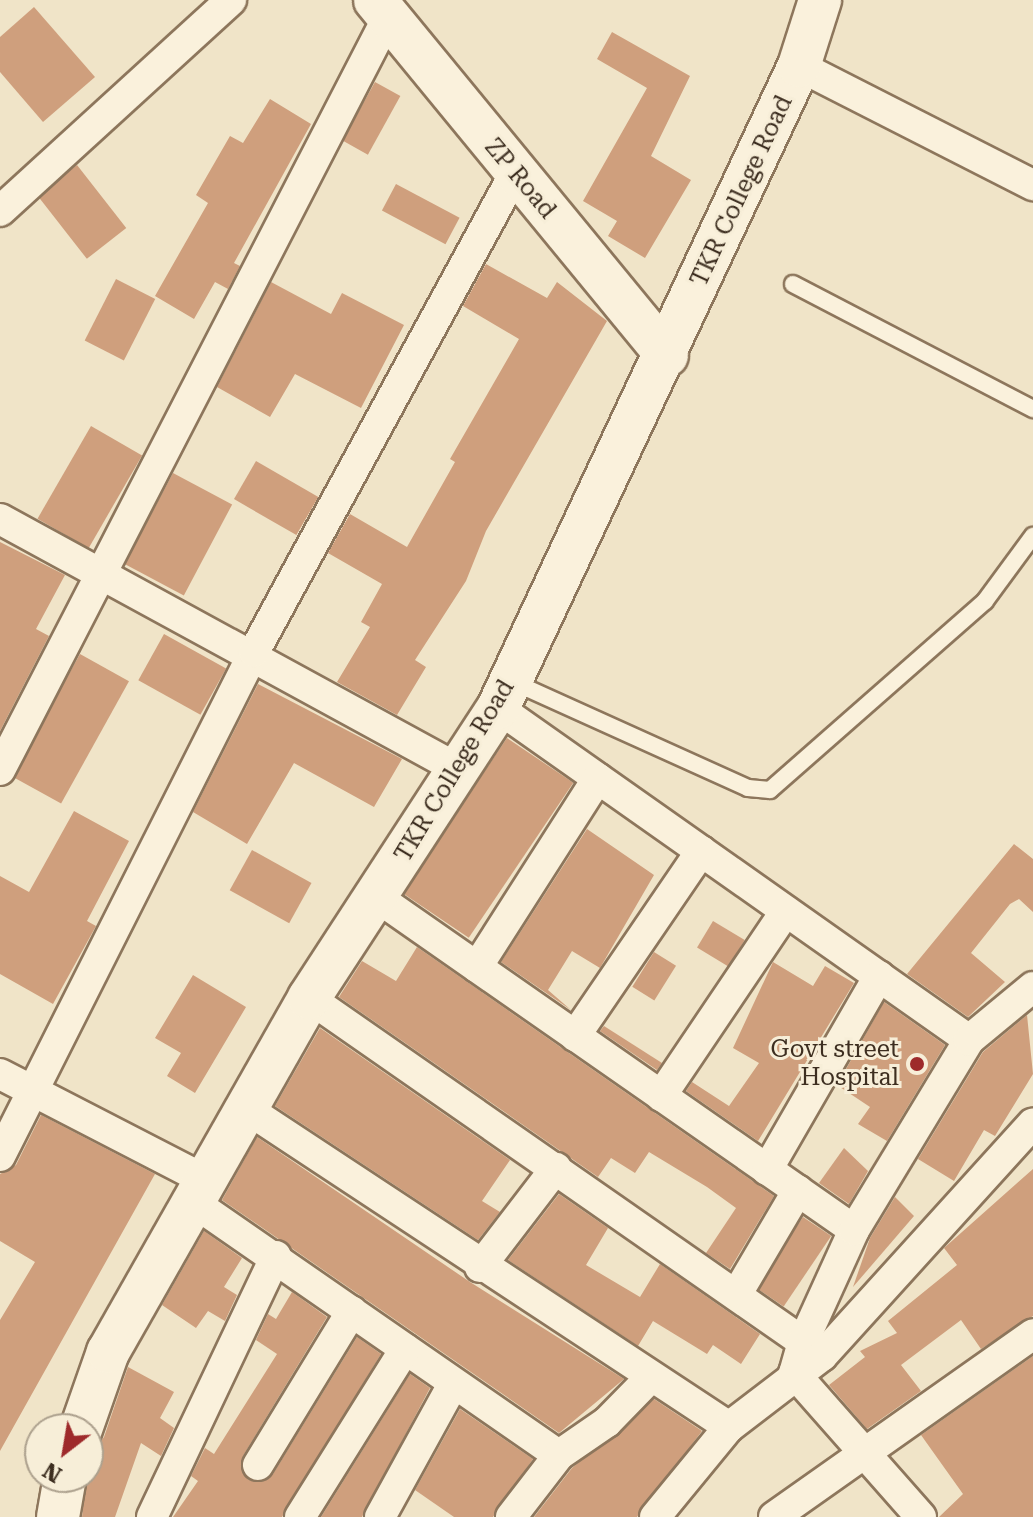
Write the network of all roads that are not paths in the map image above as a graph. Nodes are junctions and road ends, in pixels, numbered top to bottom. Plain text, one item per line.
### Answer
1 (231, 0) edge
2 (820, 0) edge
3 (381, 9) edge
4 (799, 66) junction
5 (515, 173) junction
6 (1033, 185) edge
7 (0, 211) edge
8 (793, 284) dead end
9 (667, 356) junction
10 (1033, 409) edge
11 (0, 519) edge
12 (1033, 536) edge
13 (102, 571) junction
14 (254, 652) junction
15 (504, 695) junction
16 (0, 770) edge
17 (460, 770) junction
18 (598, 778) junction
19 (701, 851) junction
20 (378, 898) junction
21 (786, 911) junction
22 (477, 967) junction
23 (879, 976) junction
24 (1033, 987) edge
25 (309, 998) junction
26 (575, 1036) junction
27 (969, 1040) junction
28 (0, 1074) edge
29 (36, 1094) junction
30 (661, 1096) junction
31 (250, 1111) junction
32 (1033, 1123) edge
33 (0, 1156) edge
34 (556, 1168) junction
35 (767, 1170) junction
36 (798, 1190) junction
37 (201, 1193) junction
38 (854, 1230) junction
39 (276, 1256) junction
40 (480, 1267) junction
41 (738, 1292) junction
42 (352, 1311) junction
43 (1033, 1334) edge
44 (803, 1342) junction
45 (405, 1349) junction
46 (794, 1373) junction
47 (650, 1378) junction
48 (452, 1386) junction
49 (87, 1413) edge
50 (729, 1427) junction
51 (869, 1451) junction
52 (559, 1455) junction
53 (258, 1465) dead end
54 (62, 1493) edge
55 (58, 1517) edge
56 (152, 1517) edge
57 (300, 1517) edge
58 (380, 1517) edge
59 (511, 1517) edge
60 (655, 1517) edge
61 (774, 1517) edge
62 (921, 1517) edge

1 - 7 street
2 - 4 street, TKR College Road
3 - 5 street, ZP Road
3 - 13 street
4 - 6 street
4 - 9 street, TKR College Road
5 - 9 street, ZP Road
5 - 14 street
8 - 10 lane
9 - 15 street, TKR College Road
11 - 13 street
12 - 15 lane
13 - 14 street
13 - 16 street
14 - 17 street
14 - 29 street
15 - 17 street, TKR College Road
15 - 18 street
17 - 20 street, TKR College Road
18 - 19 street
18 - 22 street
19 - 21 street
19 - 26 street
20 - 22 street
20 - 25 street, TKR College Road
21 - 23 street
21 - 30 street
22 - 26 street
23 - 27 street
23 - 35 street
24 - 27 street
25 - 31 street, TKR College Road
25 - 34 street
26 - 30 street
27 - 38 street
28 - 29 street
29 - 33 street
29 - 37 street
30 - 35 street
31 - 37 street, TKR College Road
31 - 40 street
32 - 46 street
34 - 40 street
34 - 41 street
35 - 36 street
36 - 38 street
36 - 41 street
37 - 39 street
37 - 49 street, TKR College Road
38 - 44 street
39 - 42 street
39 - 56 street
40 - 47 street
41 - 44 street
42 - 45 street
42 - 53 street
43 - 51 street
44 - 46 street
45 - 48 street
45 - 57 street
46 - 50 street
46 - 51 street
47 - 50 street
47 - 52 street
48 - 52 street
48 - 58 street
50 - 60 street
51 - 61 street
51 - 62 street
52 - 59 street
54 - 55 street

